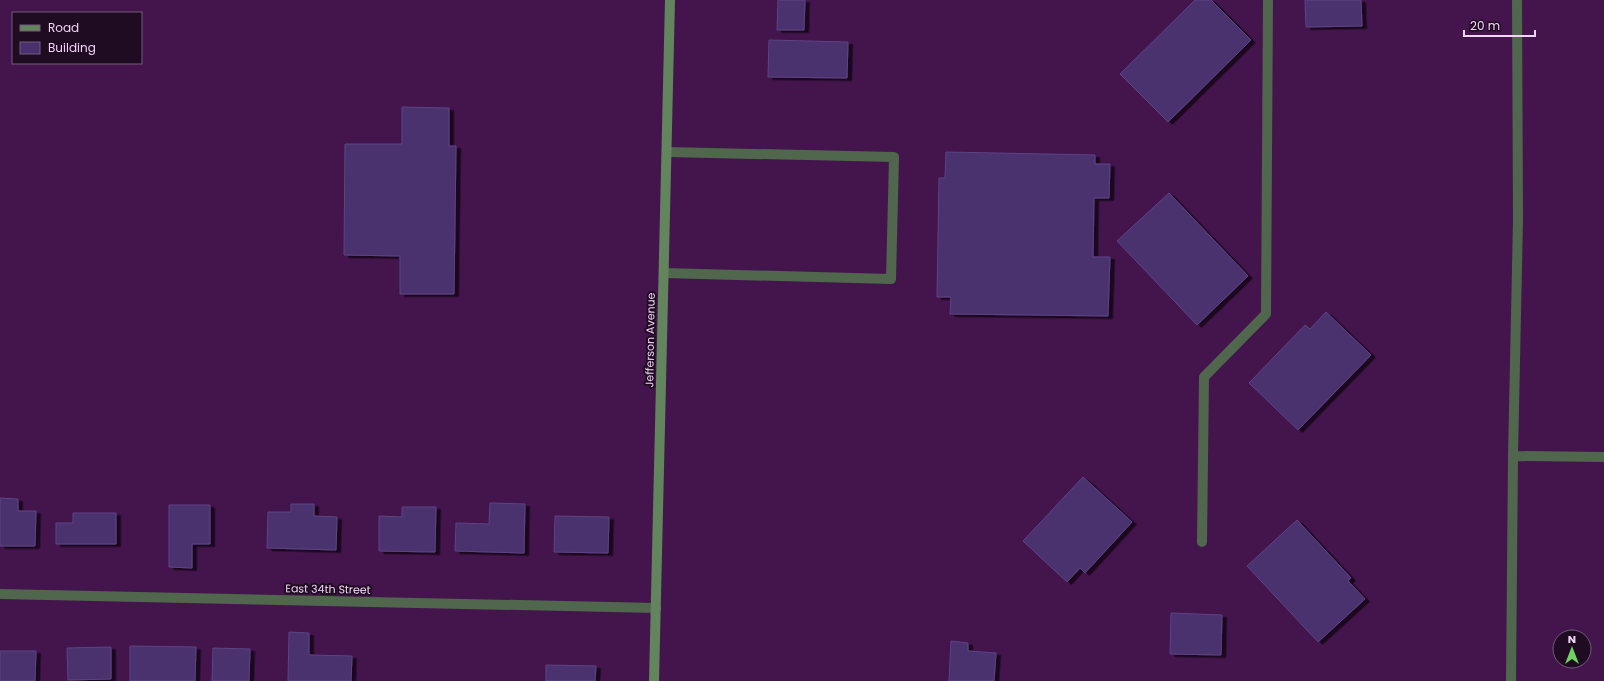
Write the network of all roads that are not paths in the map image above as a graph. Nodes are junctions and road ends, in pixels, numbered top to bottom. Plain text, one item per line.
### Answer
1 (670, 0) edge
2 (1268, 0) edge
3 (1517, 0) edge
4 (667, 152) junction
5 (664, 273) junction
6 (1513, 456) junction
7 (1604, 457) edge
8 (1202, 542) dead end
9 (0, 594) edge
10 (656, 608) junction
11 (654, 681) edge
12 (1511, 681) edge

1 - 4 main road, Jefferson Avenue
2 - 8 street
3 - 6 street
4 - 5 main road, Jefferson Avenue
4 - 5 street
5 - 10 main road, Jefferson Avenue
6 - 7 street
6 - 12 street
9 - 10 street, East 34th Street
10 - 11 main road, Jefferson Avenue

